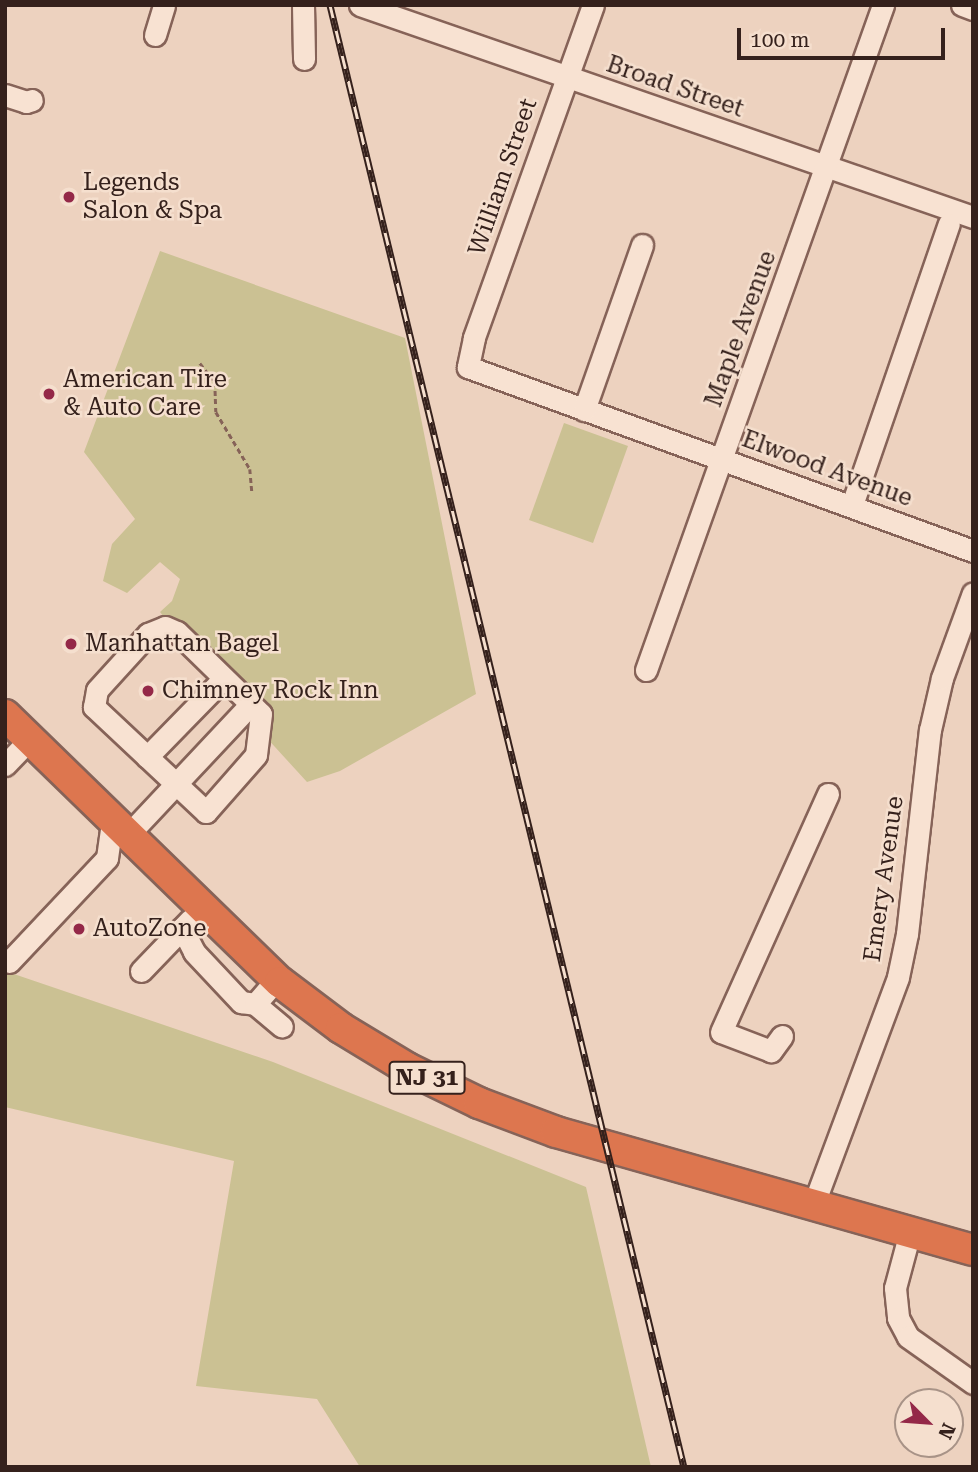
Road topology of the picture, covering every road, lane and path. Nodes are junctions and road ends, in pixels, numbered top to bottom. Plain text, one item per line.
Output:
1 (164, 5) edge
2 (303, 5) edge
3 (360, 5) edge
4 (593, 5) edge
5 (883, 5) edge
6 (962, 5) edge
7 (973, 9) edge
8 (155, 35) dead end
9 (304, 59) dead end
10 (566, 77) junction
11 (5, 94) edge
12 (32, 100) dead end
13 (827, 167) junction
14 (973, 217) edge
15 (949, 225) dead end
16 (642, 245) dead end
17 (200, 363) dead end
18 (468, 367) joint
19 (584, 410) junction
20 (722, 459) junction
21 (252, 493) dead end
22 (852, 505) junction
23 (973, 551) edge
24 (973, 593) edge
25 (646, 670) dead end
26 (224, 677) junction
27 (250, 704) junction
28 (5, 715) edge
29 (30, 738) junction
30 (147, 757) junction
31 (5, 765) edge
32 (177, 786) junction
33 (828, 794) dead end
34 (127, 835) junction
35 (107, 858) junction
36 (192, 918) junction
37 (9, 962) dead end
38 (141, 971) dead end
39 (277, 979) junction
40 (255, 1004) junction
41 (282, 1027) dead end
42 (782, 1036) dead end
43 (813, 1206) junction
44 (909, 1232) junction
45 (973, 1250) edge
46 (973, 1383) edge

1 - 8 street
2 - 9 street
3 - 10 street, Broad Street
4 - 10 street, William Street
5 - 13 street, Maple Avenue
6 - 7 street
10 - 13 street, Broad Street
10 - 18 street, William Street
11 - 12 street
13 - 14 street, Broad Street
13 - 20 street, Maple Avenue
15 - 22 street
16 - 19 street
17 - 21 path
18 - 19 street, Elwood Avenue
19 - 20 street, Elwood Avenue
20 - 22 street, Elwood Avenue
20 - 25 street, Maple Avenue
22 - 23 street, Elwood Avenue
24 - 43 street, Emery Avenue
26 - 27 street
26 - 30 street
26 - 30 street
27 - 32 street
27 - 32 street
28 - 29 highway, NJ 31
29 - 31 street
29 - 34 highway, NJ 31
30 - 32 street
32 - 34 street
33 - 42 street
34 - 35 street
34 - 35 street
34 - 36 highway, NJ 31
35 - 37 street
36 - 38 street
36 - 39 highway, NJ 31
36 - 40 street
39 - 40 street
39 - 43 highway, NJ 31
40 - 41 street
43 - 44 highway, NJ 31
44 - 45 highway, NJ 31
44 - 46 street

